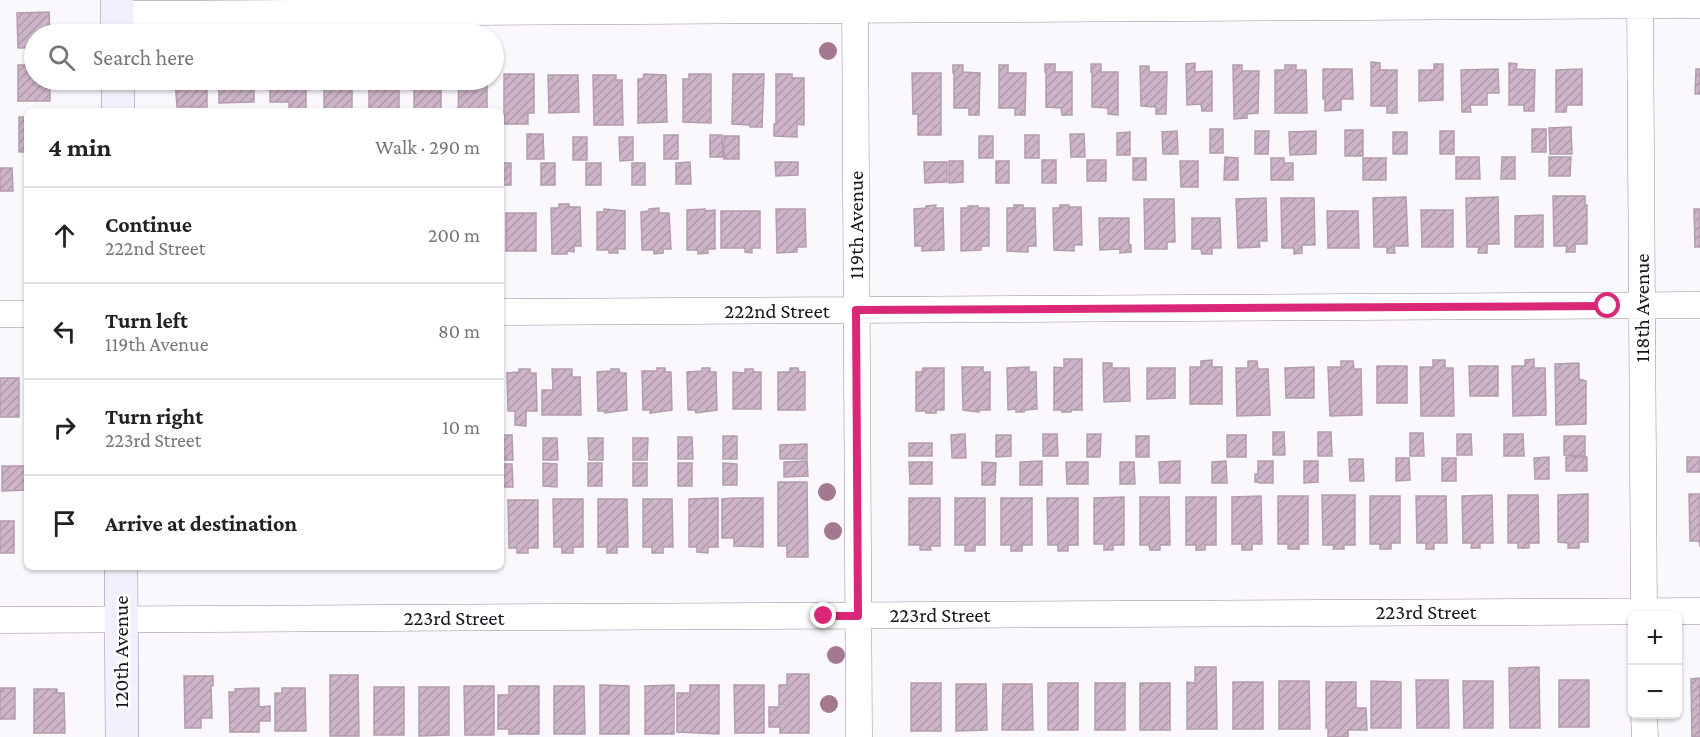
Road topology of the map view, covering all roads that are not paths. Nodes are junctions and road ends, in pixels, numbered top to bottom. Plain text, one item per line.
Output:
1 (1640, 3) edge
2 (855, 5) edge
3 (1700, 5) edge
4 (117, 16) edge
5 (118, 90) edge
6 (118, 108) edge
7 (1700, 305) edge
8 (1642, 306) junction
9 (856, 310) junction
10 (504, 312) edge
11 (0, 314) edge
12 (24, 314) edge
13 (121, 570) edge
14 (1644, 611) edge
15 (1700, 611) edge
16 (1682, 612) edge
17 (1628, 613) edge
18 (858, 616) junction
19 (121, 620) junction
20 (0, 621) edge
21 (1644, 719) edge
22 (122, 737) edge
23 (859, 737) edge
24 (1645, 737) edge

1 - 2 street
1 - 3 street
1 - 8 street, 118th Avenue
2 - 4 street
2 - 9 street, 119th Avenue
5 - 6 street
7 - 8 street, 222nd Street
8 - 9 street, 222nd Street
8 - 14 street, 118th Avenue
9 - 10 street, 222nd Street
9 - 18 street, 119th Avenue
11 - 12 street
13 - 19 street, 120th Avenue
15 - 16 street, 223rd Street
17 - 18 street, 223rd Street
18 - 19 street, 223rd Street
18 - 23 street, 119th Avenue
19 - 20 street, 223rd Street
19 - 22 street, 120th Avenue
21 - 24 street

